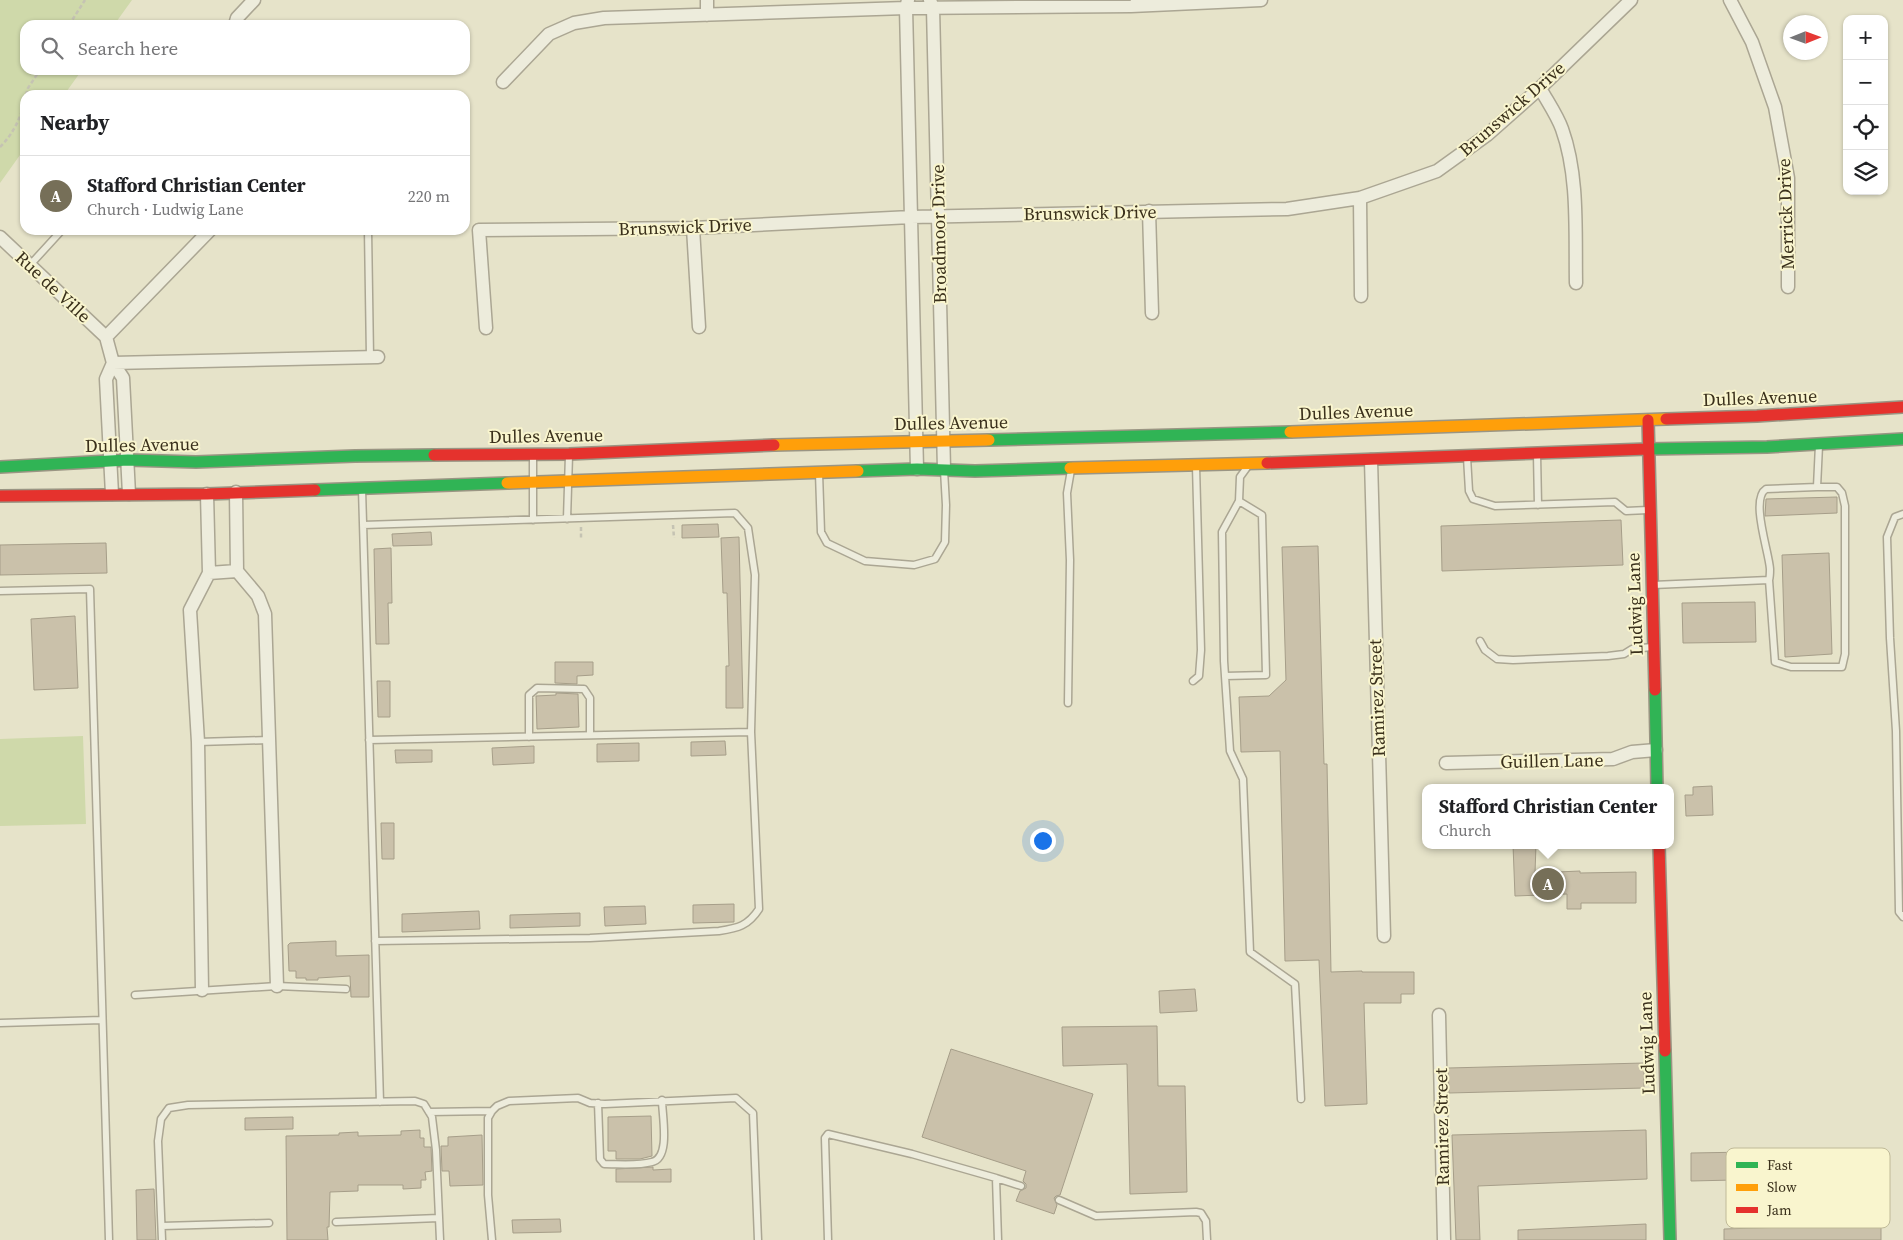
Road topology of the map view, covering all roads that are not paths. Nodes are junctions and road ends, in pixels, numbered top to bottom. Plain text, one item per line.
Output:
1 (254, 0) edge
2 (707, 0) edge
3 (1261, 0) edge
4 (1631, 0) edge
5 (1730, 0) edge
6 (1131, 3) edge
7 (907, 4) edge
8 (932, 4) edge
9 (707, 15) junction
10 (236, 20) edge
11 (503, 82) dead end
12 (1540, 88) junction
13 (1360, 198) junction
14 (1149, 211) junction
15 (911, 217) junction
16 (939, 217) junction
17 (693, 228) junction
18 (57, 235) edge
19 (205, 235) edge
20 (368, 235) edge
21 (0, 237) edge
22 (30, 265) junction
23 (1576, 283) dead end
24 (1788, 287) dead end
25 (1361, 296) dead end
26 (1152, 313) dead end
27 (699, 327) dead end
28 (486, 328) dead end
29 (106, 337) junction
30 (374, 357) joint
31 (113, 363) junction
32 (1903, 407) edge
33 (1648, 420) junction
34 (1903, 440) edge
35 (943, 441) junction
36 (915, 442) junction
37 (1819, 444) junction
38 (1250, 448) junction
39 (1649, 449) junction
40 (1537, 453) junction
41 (533, 454) junction
42 (570, 454) junction
43 (1467, 456) junction
44 (128, 460) junction
45 (1371, 460) junction
46 (110, 461) junction
47 (1196, 464) junction
48 (0, 467) edge
49 (1071, 468) junction
50 (917, 469) junction
51 (944, 469) junction
52 (819, 472) junction
53 (569, 481) junction
54 (533, 482) junction
55 (1817, 487) junction
56 (362, 489) junction
57 (236, 492) junction
58 (112, 494) junction
59 (129, 494) junction
60 (207, 494) junction
61 (0, 496) edge
62 (1239, 502) junction
63 (1538, 505) junction
64 (1650, 510) junction
65 (1903, 514) edge
66 (567, 519) junction
67 (533, 520) junction
68 (363, 525) junction
69 (237, 571) junction
70 (209, 573) junction
71 (1770, 580) junction
72 (1652, 586) junction
73 (0, 592) edge
74 (1480, 641) dead end
75 (1654, 647) junction
76 (1225, 676) junction
77 (1193, 681) dead end
78 (1068, 703) dead end
79 (751, 732) junction
80 (590, 735) junction
81 (529, 736) junction
82 (269, 740) junction
83 (369, 740) junction
84 (198, 742) junction
85 (1656, 750) junction
86 (1900, 760) edge
87 (1446, 763) dead end
88 (1657, 784) edge
89 (1659, 849) edge
90 (1903, 916) edge
91 (1384, 936) dead end
92 (375, 941) junction
93 (277, 986) junction
94 (346, 988) dead end
95 (202, 990) junction
96 (135, 995) dead end
97 (1439, 1015) dead end
98 (102, 1020) junction
99 (0, 1023) edge
100 (1301, 1098) dead end
101 (662, 1100) junction
102 (380, 1102) junction
103 (598, 1103) junction
104 (492, 1111) junction
105 (429, 1112) junction
106 (996, 1178) junction
107 (1021, 1186) dead end
108 (1059, 1200) dead end
109 (439, 1218) junction
110 (336, 1222) dead end
111 (269, 1223) dead end
112 (162, 1226) junction
113 (109, 1240) edge
114 (162, 1240) edge
115 (440, 1240) edge
116 (492, 1240) edge
117 (758, 1240) edge
118 (828, 1240) edge
119 (998, 1240) edge
120 (1207, 1240) edge
121 (1444, 1240) edge
122 (1670, 1240) edge

1 - 10 street
2 - 9 street
3 - 6 street
4 - 12 street, Brunswick Drive
5 - 24 street, Merrick Drive
6 - 8 street
7 - 8 street
7 - 9 street
7 - 15 street, Broadmoor Drive
8 - 16 street, Broadmoor Drive
9 - 11 street
12 - 13 street, Brunswick Drive
12 - 23 street
13 - 14 street, Brunswick Drive
13 - 25 street
14 - 16 street, Brunswick Drive
14 - 26 street
15 - 16 street, Brunswick Drive
15 - 17 street, Brunswick Drive
15 - 36 street, Broadmoor Drive
16 - 35 street, Broadmoor Drive
17 - 27 street
17 - 28 street, Brunswick Drive
18 - 22 lane
19 - 29 street
20 - 30 lane
21 - 22 street, Rue de Ville
22 - 29 street, Rue de Ville
29 - 31 street
30 - 31 street
31 - 44 street
31 - 46 street
32 - 33 main road, Dulles Avenue
33 - 38 main road, Dulles Avenue
33 - 39 main road, Ludwig Lane
34 - 37 main road, Dulles Avenue
35 - 36 main road, Dulles Avenue
35 - 38 main road, Dulles Avenue
35 - 51 street, Broadmoor Drive
36 - 42 main road, Dulles Avenue
36 - 50 street, Broadmoor Drive
37 - 39 main road, Dulles Avenue
37 - 55 lane
38 - 45 main road, Dulles Avenue
38 - 47 main road, Dulles Avenue
38 - 62 lane
39 - 40 main road, Dulles Avenue
39 - 64 main road, Ludwig Lane
40 - 43 main road, Dulles Avenue
40 - 63 lane
41 - 42 main road, Dulles Avenue
41 - 44 main road, Dulles Avenue
41 - 54 lane
42 - 53 lane
43 - 45 main road, Dulles Avenue
43 - 63 lane
44 - 46 main road, Dulles Avenue
44 - 59 street
45 - 91 street, Ramirez Street
46 - 48 main road, Dulles Avenue
46 - 58 street
47 - 49 main road, Dulles Avenue
47 - 77 lane
49 - 51 main road, Dulles Avenue
49 - 78 lane
50 - 51 main road, Dulles Avenue
50 - 52 main road, Dulles Avenue
51 - 52 lane
52 - 53 main road, Dulles Avenue
53 - 54 main road, Dulles Avenue
53 - 66 lane
54 - 56 main road, Dulles Avenue
54 - 67 lane
55 - 71 lane
55 - 71 lane
56 - 57 main road, Dulles Avenue
56 - 68 lane
57 - 60 main road, Dulles Avenue
57 - 69 street
58 - 59 main road, Dulles Avenue
58 - 61 main road, Dulles Avenue
59 - 60 main road, Dulles Avenue
60 - 70 street
62 - 76 lane
62 - 76 lane
63 - 64 lane
64 - 72 main road, Ludwig Lane
65 - 86 lane
66 - 67 lane
66 - 79 lane
67 - 68 lane
68 - 83 lane
69 - 70 street
69 - 82 street
70 - 84 street
71 - 72 lane
72 - 75 main road, Ludwig Lane
73 - 98 lane
74 - 75 lane
75 - 85 main road, Ludwig Lane
76 - 100 lane
79 - 80 lane
79 - 92 lane
80 - 81 lane
80 - 81 lane
81 - 83 lane
82 - 84 lane
82 - 93 street
83 - 92 lane
84 - 95 street
85 - 87 street, Guillen Lane
85 - 88 main road, Ludwig Lane
86 - 90 lane
89 - 122 main road, Ludwig Lane
92 - 102 lane
93 - 94 lane
93 - 95 lane
95 - 96 lane
97 - 121 street, Ramirez Street
98 - 99 lane
98 - 113 lane
101 - 103 lane
101 - 103 lane
101 - 117 lane
102 - 105 lane
102 - 112 lane
103 - 104 lane
104 - 105 lane
104 - 116 lane
105 - 109 lane
106 - 107 lane
106 - 118 lane
106 - 119 lane
108 - 120 lane
109 - 110 lane
109 - 115 lane
111 - 112 lane
112 - 114 lane

